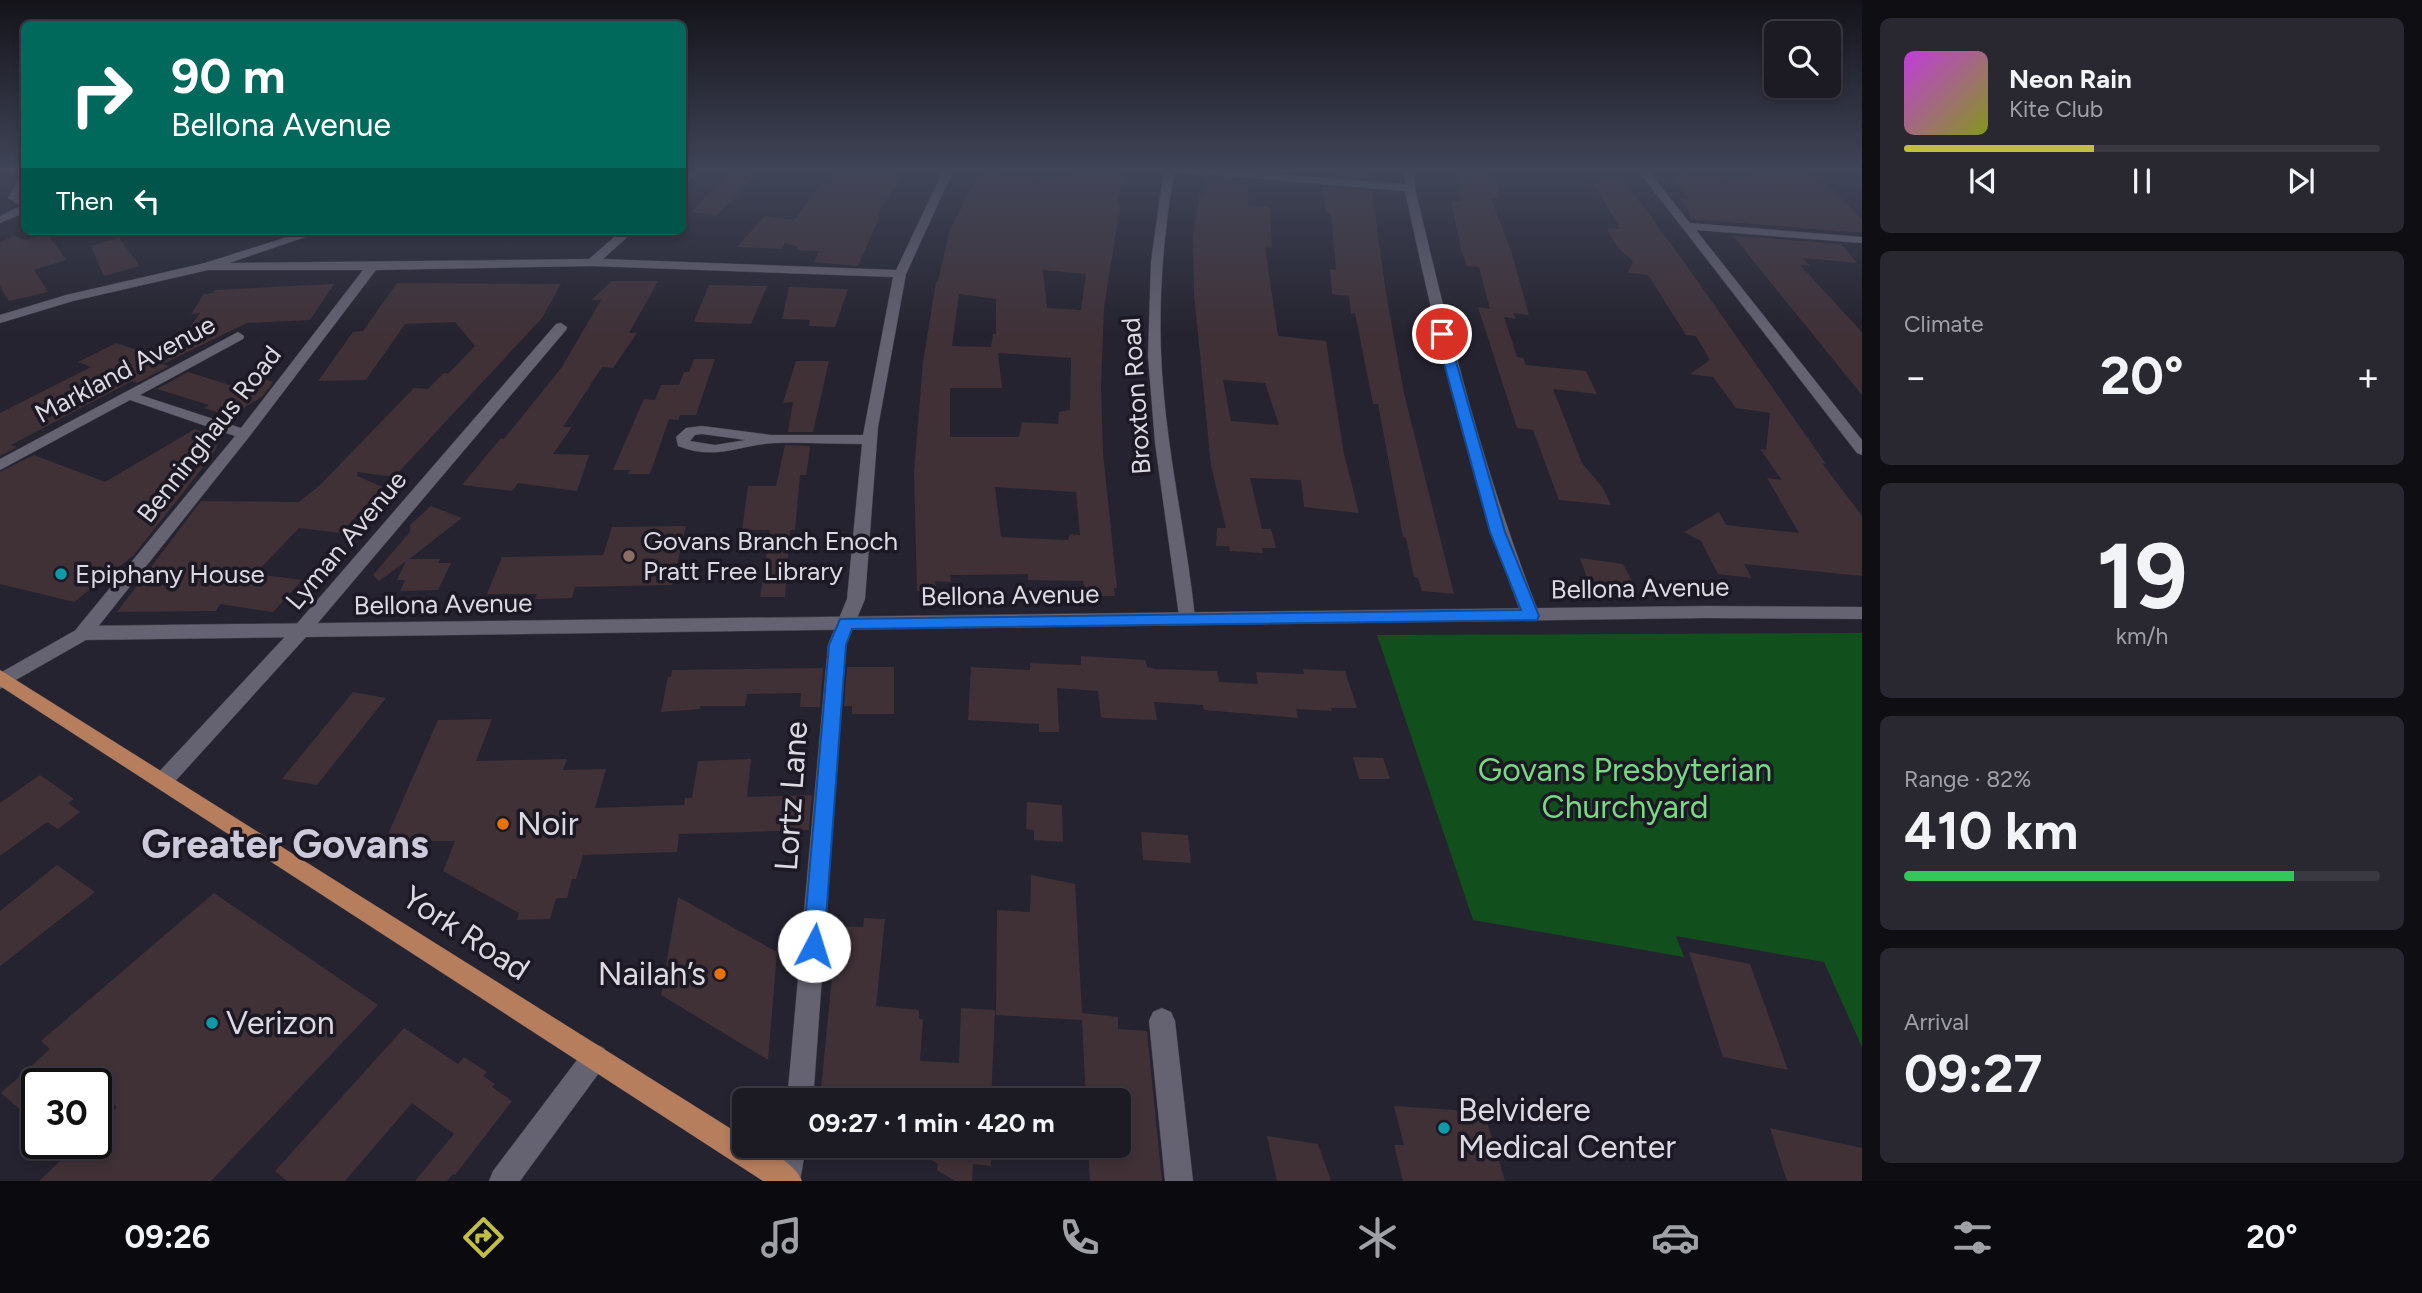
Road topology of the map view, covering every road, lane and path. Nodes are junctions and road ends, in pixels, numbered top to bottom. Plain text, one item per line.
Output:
1 (923, 224) edge
2 (1160, 224) edge
3 (1418, 224) edge
4 (1687, 226) joint
5 (305, 235) edge
6 (623, 235) edge
7 (1862, 240) edge
8 (592, 262) junction
9 (373, 264) junction
10 (208, 266) junction
11 (900, 274) junction
12 (0, 319) edge
13 (561, 327) dead end
14 (238, 336) dead end
15 (127, 396) junction
16 (244, 433) junction
17 (771, 439) junction
18 (870, 440) junction
19 (1862, 450) edge
20 (0, 466) edge
21 (1862, 613) edge
22 (1531, 616) junction
23 (1186, 618) junction
24 (846, 623) junction
25 (300, 632) junction
26 (83, 633) junction
27 (1, 679) edge
28 (163, 781) junction
29 (1162, 1021) dead end
30 (595, 1058) junction
31 (801, 1088) edge
32 (790, 1158) edge
33 (503, 1181) edge
34 (787, 1181) edge
35 (1179, 1181) edge

1 - 11 street, Lortz Lane
2 - 23 street, Broxton Road
3 - 22 street
4 - 7 street
4 - 19 street
5 - 10 street
6 - 8 street
8 - 9 street
8 - 11 street
9 - 10 street
9 - 16 street, Benninghaus Road
10 - 12 street
11 - 18 street, Lortz Lane
13 - 25 street, Lyman Avenue
14 - 15 street, Markland Avenue
15 - 16 street
15 - 20 street, Markland Avenue
16 - 26 street, Benninghaus Road
17 - 17 street
17 - 18 street
18 - 24 street, Lortz Lane
21 - 22 street, Bellona Avenue
22 - 23 street, Bellona Avenue
23 - 24 street, Bellona Avenue
24 - 25 street, Bellona Avenue
24 - 31 street, Lortz Lane
25 - 26 street, Bellona Avenue
25 - 28 street, Lyman Avenue
26 - 27 street, Bellona Avenue
27 - 28 main road, York Road
28 - 30 main road, York Road
29 - 35 street
30 - 33 street
30 - 34 main road, York Road
32 - 34 street

